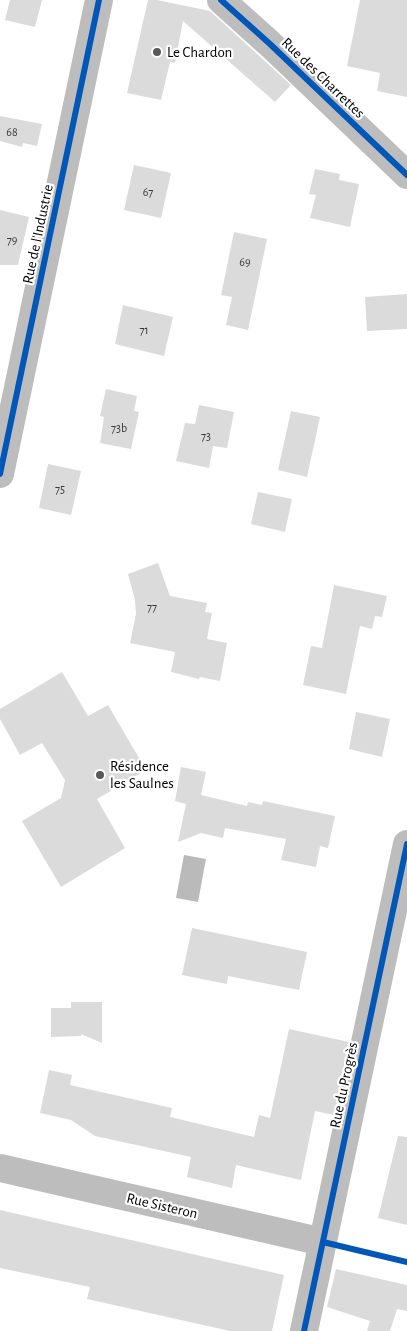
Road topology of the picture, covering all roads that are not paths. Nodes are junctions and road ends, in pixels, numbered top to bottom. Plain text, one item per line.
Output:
1 (99, 0) edge
2 (220, 0) edge
3 (407, 175) edge
4 (0, 474) edge
5 (407, 844) edge
6 (0, 1168) edge
7 (324, 1242) junction
8 (304, 1331) edge

1 - 4 street, Rue de l'Industrie
2 - 3 street, Rue des Charrettes
5 - 7 street, Rue du Progrès
6 - 7 street, Rue Sisteron
7 - 8 street, Rue du Progrès

